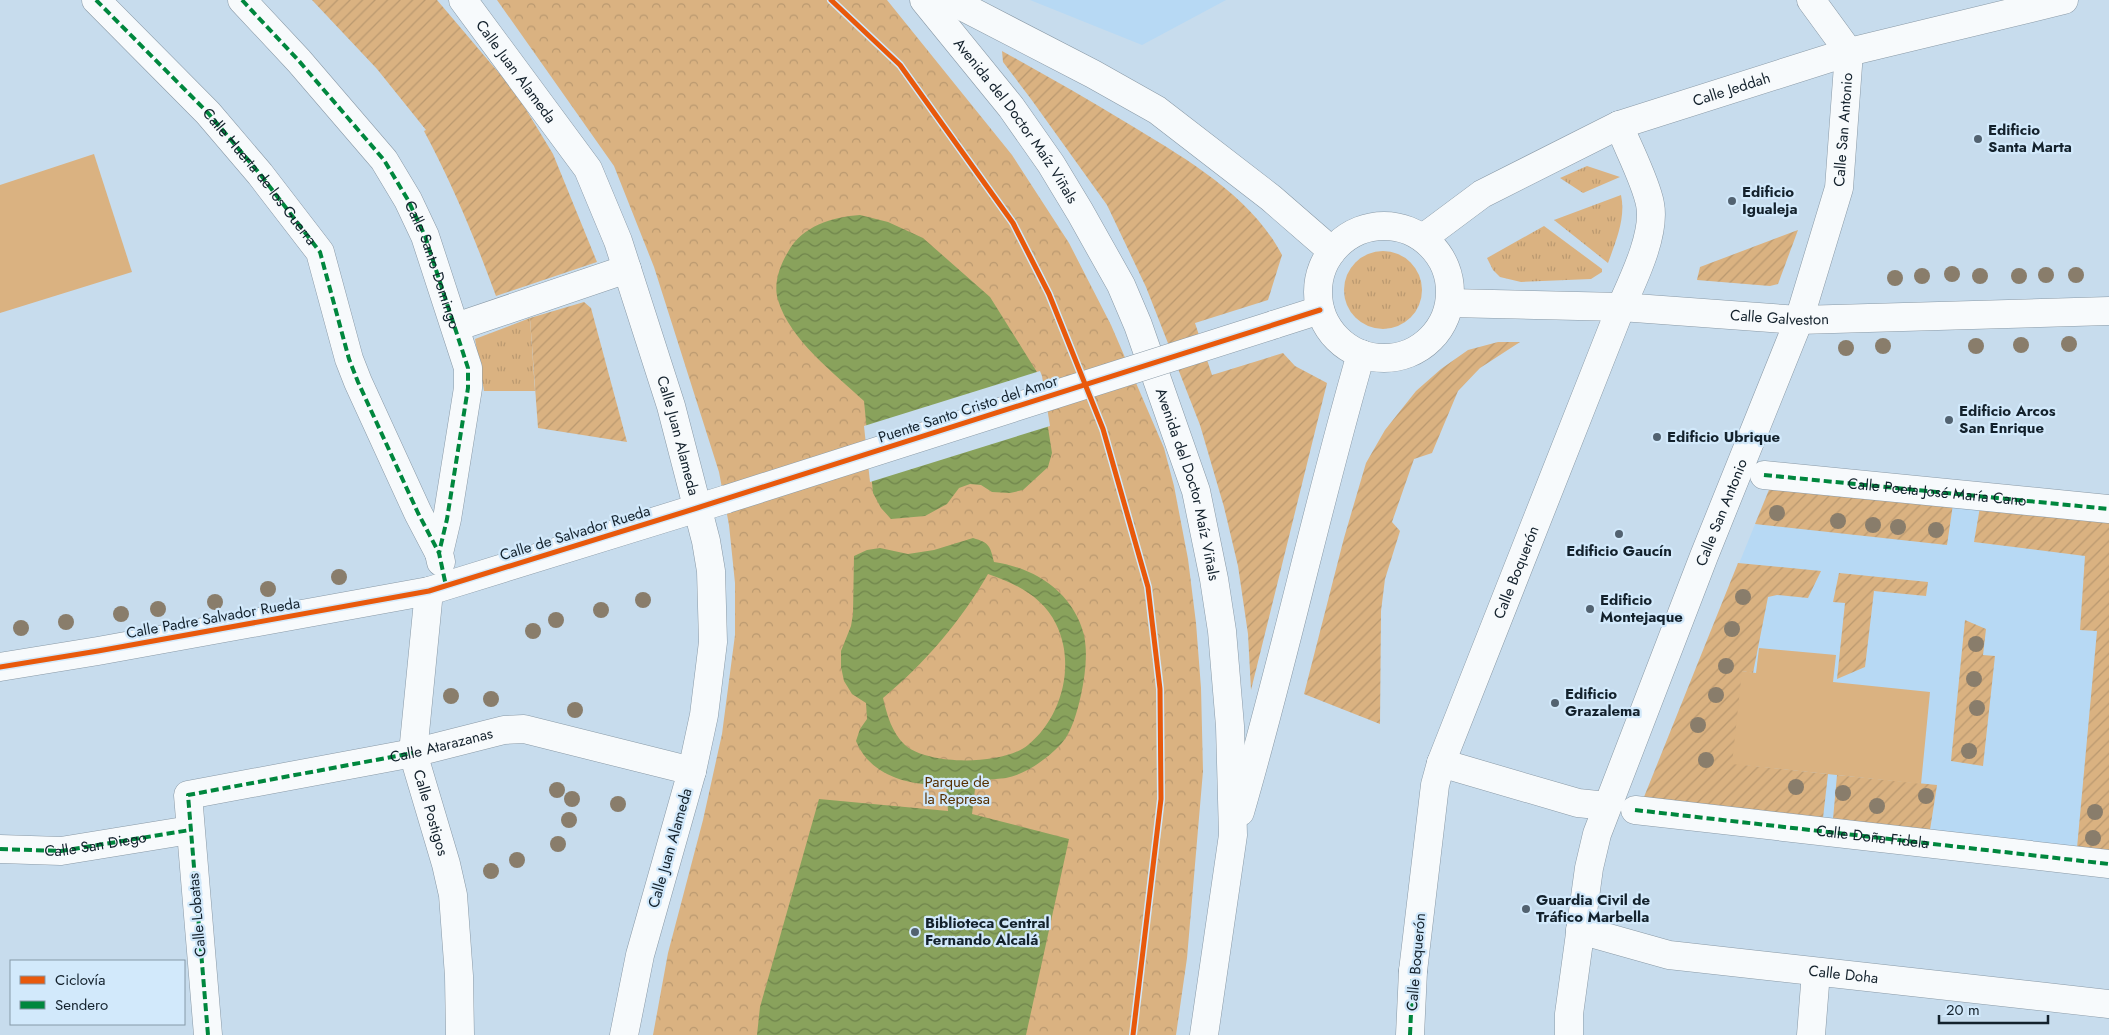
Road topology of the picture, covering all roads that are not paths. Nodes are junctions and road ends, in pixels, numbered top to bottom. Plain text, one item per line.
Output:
1 (96, 0) edge
2 (242, 0) edge
3 (463, 0) edge
4 (924, 0) edge
5 (950, 0) edge
6 (1810, 0) edge
7 (2057, 1) edge
8 (1849, 52) junction
9 (1619, 125) junction
10 (1423, 238) junction
11 (1332, 251) junction
12 (627, 269) junction
13 (1450, 303) junction
14 (1621, 307) junction
15 (1320, 310) junction
16 (2109, 311) edge
17 (1800, 320) junction
18 (456, 327) junction
19 (1361, 354) junction
20 (1764, 475) dead end
21 (727, 499) joint
22 (697, 508) junction
23 (2109, 509) edge
24 (439, 553) junction
25 (438, 589) junction
26 (0, 667) edge
27 (413, 753) junction
28 (1441, 763) junction
29 (692, 771) junction
30 (188, 795) joint
31 (1607, 806) junction
32 (1635, 810) dead end
33 (190, 830) junction
34 (1234, 836) junction
35 (0, 849) edge
36 (2109, 864) edge
37 (1580, 930) junction
38 (1816, 972) junction
39 (2109, 1004) edge
40 (208, 1035) edge
41 (460, 1035) edge
42 (624, 1035) edge
43 (1204, 1035) edge
44 (1410, 1035) edge
45 (1569, 1035) edge
46 (1811, 1035) edge

1 - 24 street, Calle Huerta de los Guerra
2 - 18 street, Calle Santo Domingo
3 - 12 street, Calle Juan Alameda
4 - 34 street, Avenida del Doctor Maíz Viñals
5 - 11 street
6 - 8 street, Calle San Antonio
7 - 8 street, Calle Jeddah
8 - 9 street, Calle Jeddah
8 - 17 street, Calle San Antonio
9 - 10 street, Calle Jeddah
9 - 14 street, Calle Boquerón
10 - 11 street
10 - 13 street
11 - 15 street
12 - 18 street
12 - 22 street, Calle Juan Alameda
13 - 14 street, Calle Galveston
13 - 19 street
14 - 17 street, Calle Galveston
14 - 28 street, Calle Boquerón
15 - 19 street
15 - 21 street, Puente Santo Cristo del Amor, bridge
16 - 17 street, Calle Galveston
17 - 31 street, Calle San Antonio
18 - 24 street, Calle Santo Domingo
19 - 34 street
20 - 23 street, Calle Poeta José María Cano
21 - 22 street, Calle de Salvador Rueda
22 - 25 street, Calle de Salvador Rueda
22 - 29 street, Calle Juan Alameda
24 - 25 street, Calle Santo Domingo
25 - 26 street, Calle Padre Salvador Rueda
25 - 27 street, Calle Postigos
27 - 29 street, Calle Atarazanas
27 - 30 street, Calle Atarazanas
27 - 41 street, Calle Postigos
28 - 31 street
28 - 44 street, Calle Boquerón
29 - 42 street, Calle Juan Alameda
30 - 33 street, Calle Lobatas
31 - 37 street, Calle San Antonio
32 - 36 street, Calle Doña Fidela
33 - 35 street, Calle San Diego
33 - 40 street, Calle Lobatas
34 - 43 street, Avenida del Doctor Maíz Viñals
37 - 38 street, Calle Doha
37 - 45 street, Calle San Antonio
38 - 39 street, Calle Doha
38 - 46 street

